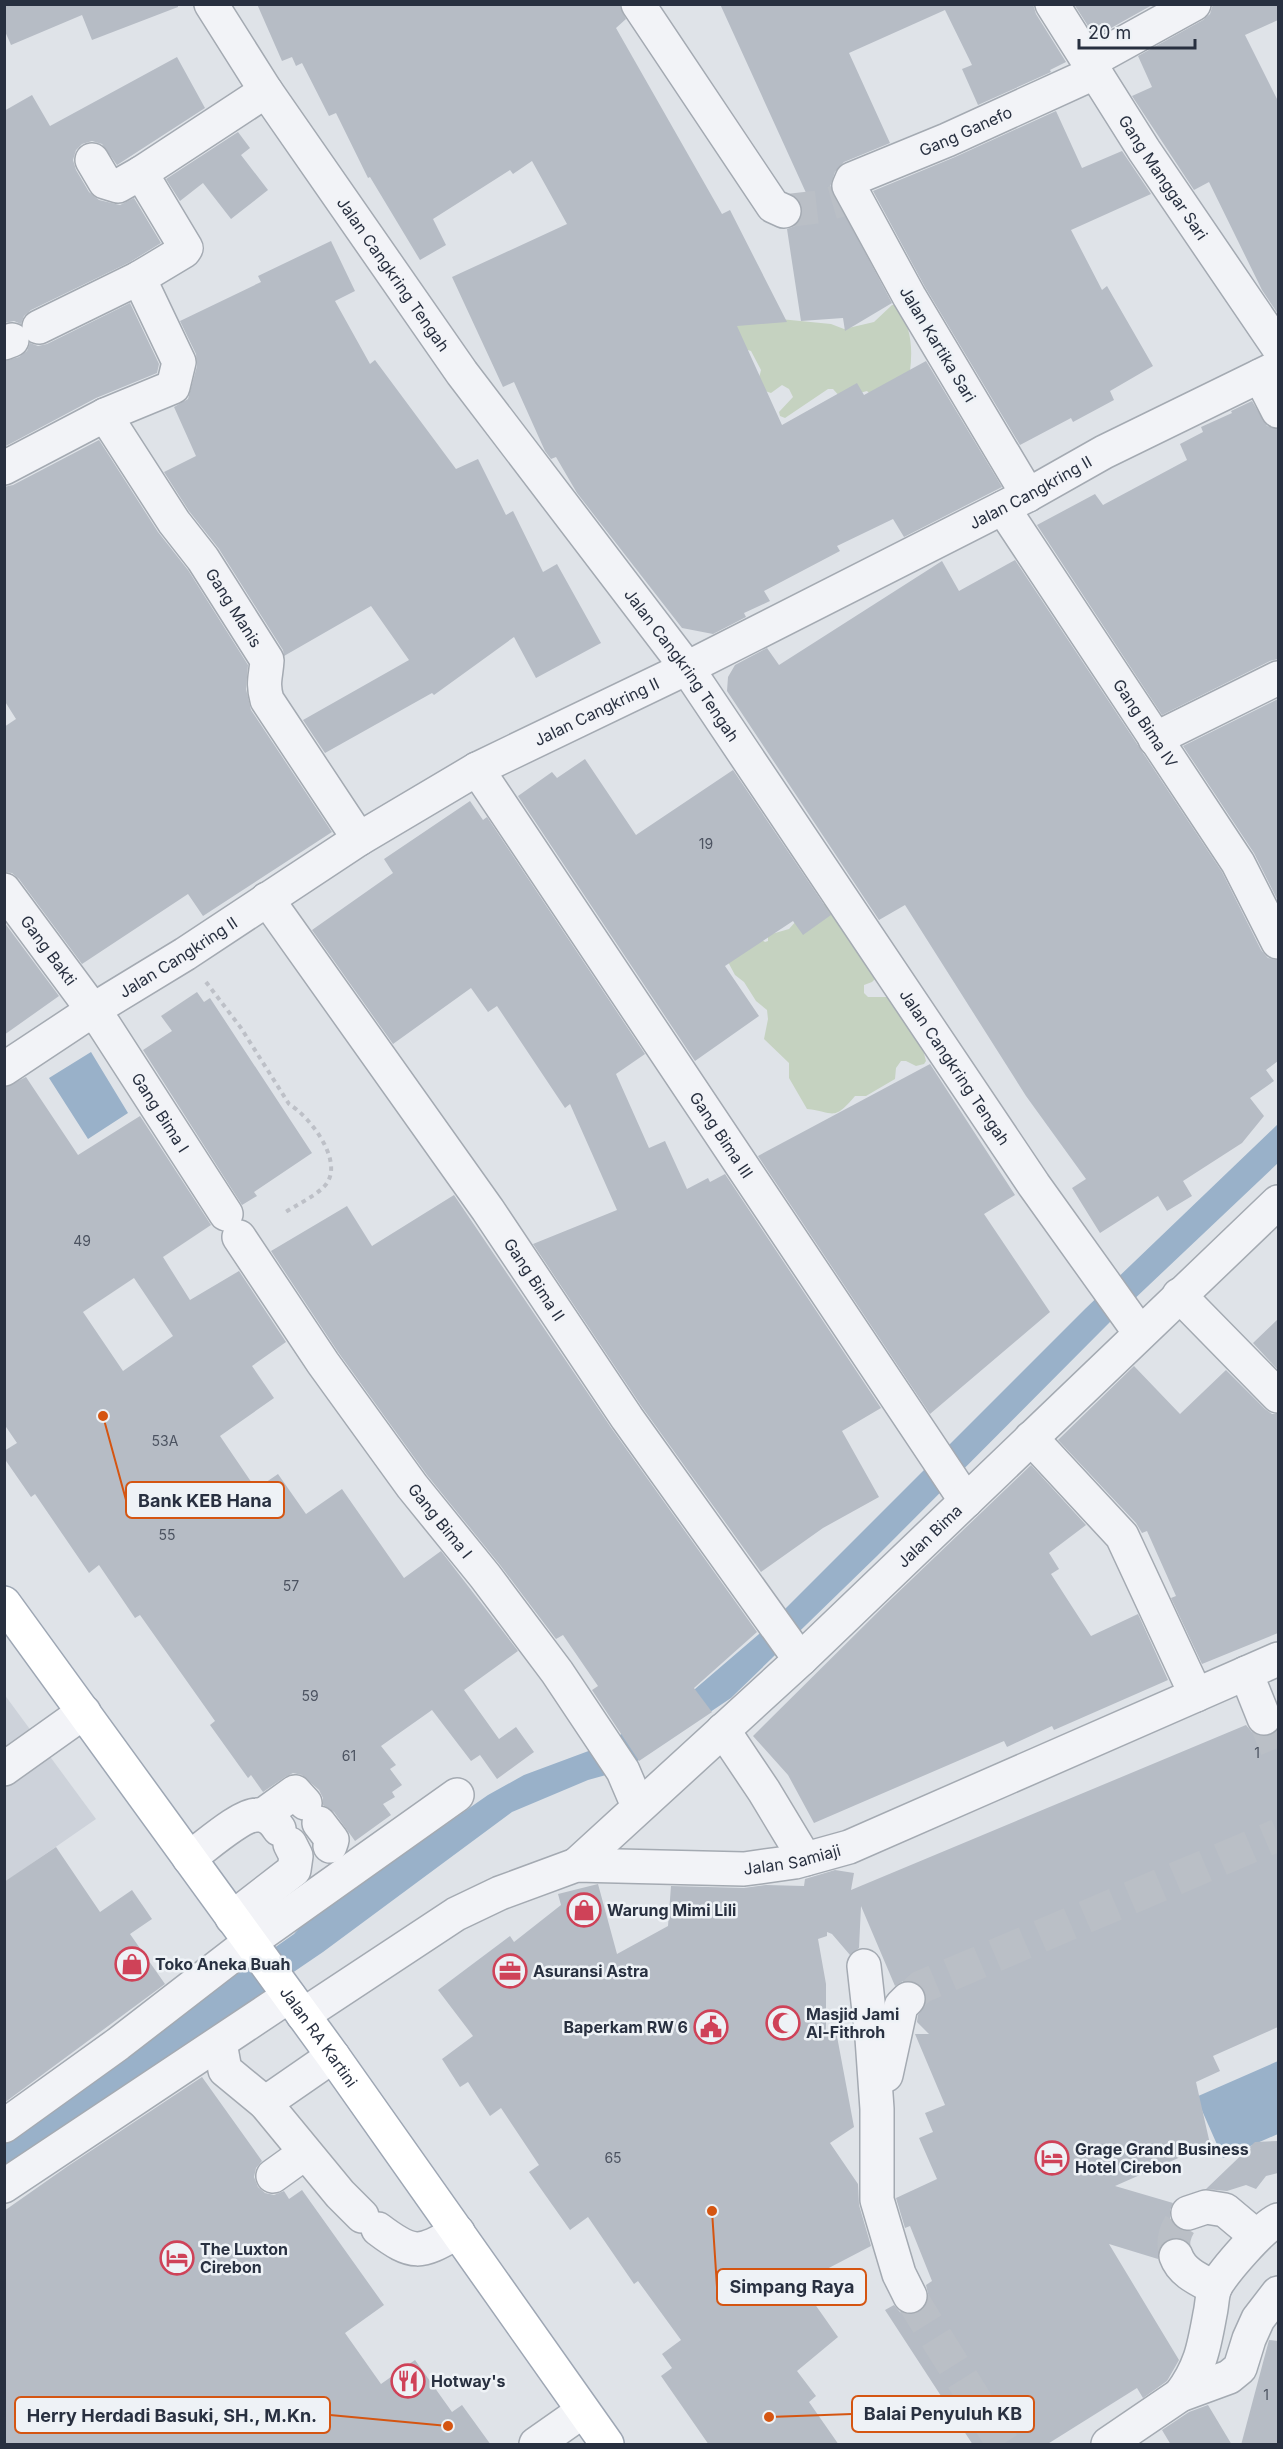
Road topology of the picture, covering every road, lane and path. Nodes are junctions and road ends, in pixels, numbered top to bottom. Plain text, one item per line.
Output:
1 (212, 4) edge
2 (638, 4) edge
3 (1052, 4) edge
4 (1194, 4) edge
5 (1092, 67) junction
6 (266, 91) junction
7 (92, 160) dead end
8 (141, 173) junction
9 (850, 198) joint
10 (784, 211) dead end
11 (139, 278) junction
12 (18, 337) edge
13 (1278, 347) edge
14 (1269, 371) edge
15 (1278, 411) edge
16 (105, 415) junction
17 (4, 468) edge
18 (1016, 502) junction
19 (687, 668) junction
20 (1278, 678) edge
21 (1155, 739) junction
22 (477, 769) junction
23 (359, 839) junction
24 (4, 890) edge
25 (267, 899) junction
26 (1278, 942) edge
27 (185, 954) junction
28 (93, 1010) junction
29 (4, 1069) edge
30 (1278, 1202) edge
31 (284, 1213) dead end
32 (1179, 1295) junction
33 (1134, 1325) junction
34 (1278, 1396) edge
35 (1031, 1438) junction
36 (959, 1492) junction
37 (4, 1603) edge
38 (796, 1653) junction
39 (1278, 1659) edge
40 (1246, 1673) junction
41 (1196, 1695) junction
42 (84, 1712) junction
43 (1264, 1718) tunnel mouth
44 (723, 1730) junction
45 (4, 1769) edge
46 (457, 1795) dead end
47 (638, 1806) junction
48 (318, 1824) dead end
49 (278, 1829) junction
50 (189, 1858) junction
51 (804, 1859) junction
52 (576, 1865) junction
53 (246, 1937) junction
54 (864, 1966) dead end
55 (291, 1999) junction
56 (908, 1999) tunnel mouth
57 (220, 2043) junction
58 (333, 2055) junction
59 (265, 2103) junction
60 (877, 2109) junction
61 (4, 2126) edge
62 (305, 2153) junction
63 (273, 2176) dead end
64 (4, 2186) edge
65 (1188, 2213) dead end
66 (1267, 2228) edge
67 (458, 2232) junction
68 (1176, 2256) dead end
69 (1215, 2288) junction
70 (1278, 2293) edge
71 (910, 2296) tunnel mouth
72 (1180, 2395) junction
73 (583, 2410) junction
74 (536, 2445) edge
75 (607, 2445) edge
76 (1108, 2445) edge

1 - 6 street, Jalan Cangkring Tengah
2 - 10 street
3 - 5 street, Gang Manggar Sari
4 - 5 street, Gang Ganefo
5 - 9 street, Gang Ganefo
5 - 13 street, Gang Manggar Sari
6 - 8 street
6 - 19 street, Jalan Cangkring Tengah
7 - 8 street
8 - 11 street
9 - 18 street, Jalan Kartika Sari
11 - 12 street
11 - 16 street
14 - 15 street
14 - 18 street, Jalan Cangkring II
16 - 17 street
16 - 23 street, Gang Manis
18 - 19 street, Jalan Cangkring II
18 - 21 street, Gang Bima IV
19 - 22 street, Jalan Cangkring II
19 - 33 street, Jalan Cangkring Tengah
20 - 21 street
21 - 26 street, Gang Bima IV
22 - 23 street, Jalan Cangkring II
22 - 36 street, Gang Bima III
23 - 25 street, Jalan Cangkring II
24 - 28 street, Gang Bakti
25 - 27 street, Jalan Cangkring II
25 - 38 street, Gang Bima II
27 - 28 street, Jalan Cangkring II
27 - 31 path
28 - 29 street, Jalan Cangkring II
28 - 47 street, Gang Bima I
30 - 32 street, Jalan Bima
32 - 33 street, Jalan Bima
32 - 34 street
33 - 35 street, Jalan Bima
35 - 36 street, Jalan Bima
35 - 41 street
36 - 38 street, Jalan Bima
37 - 42 main road, Jalan RA Kartini
38 - 44 street, Jalan Bima
39 - 40 street, Jalan Samiaji
40 - 41 street, Jalan Samiaji
40 - 43 street
41 - 51 street, Jalan Samiaji
42 - 45 street
42 - 50 main road, Jalan RA Kartini
44 - 47 street, Jalan Bima
44 - 51 street
46 - 53 street
47 - 52 street, Jalan Bima
48 - 49 street
49 - 50 street
49 - 53 street
50 - 53 main road, Jalan RA Kartini
51 - 52 street, Jalan Samiaji
52 - 55 street, Jalan Samiaji
53 - 55 main road, Jalan RA Kartini
53 - 61 street
54 - 60 street
55 - 57 street, Jalan Samiaji
55 - 58 main road, Jalan RA Kartini
56 - 60 street
57 - 59 street
57 - 64 street, Jalan Samiaji
58 - 59 street
58 - 67 main road, Jalan RA Kartini
59 - 62 street
60 - 71 street
62 - 63 street
62 - 67 street
65 - 66 street
66 - 69 street
67 - 73 main road, Jalan RA Kartini
68 - 69 street
69 - 72 street
70 - 72 street
72 - 76 street
73 - 74 street
73 - 75 main road, Jalan RA Kartini

